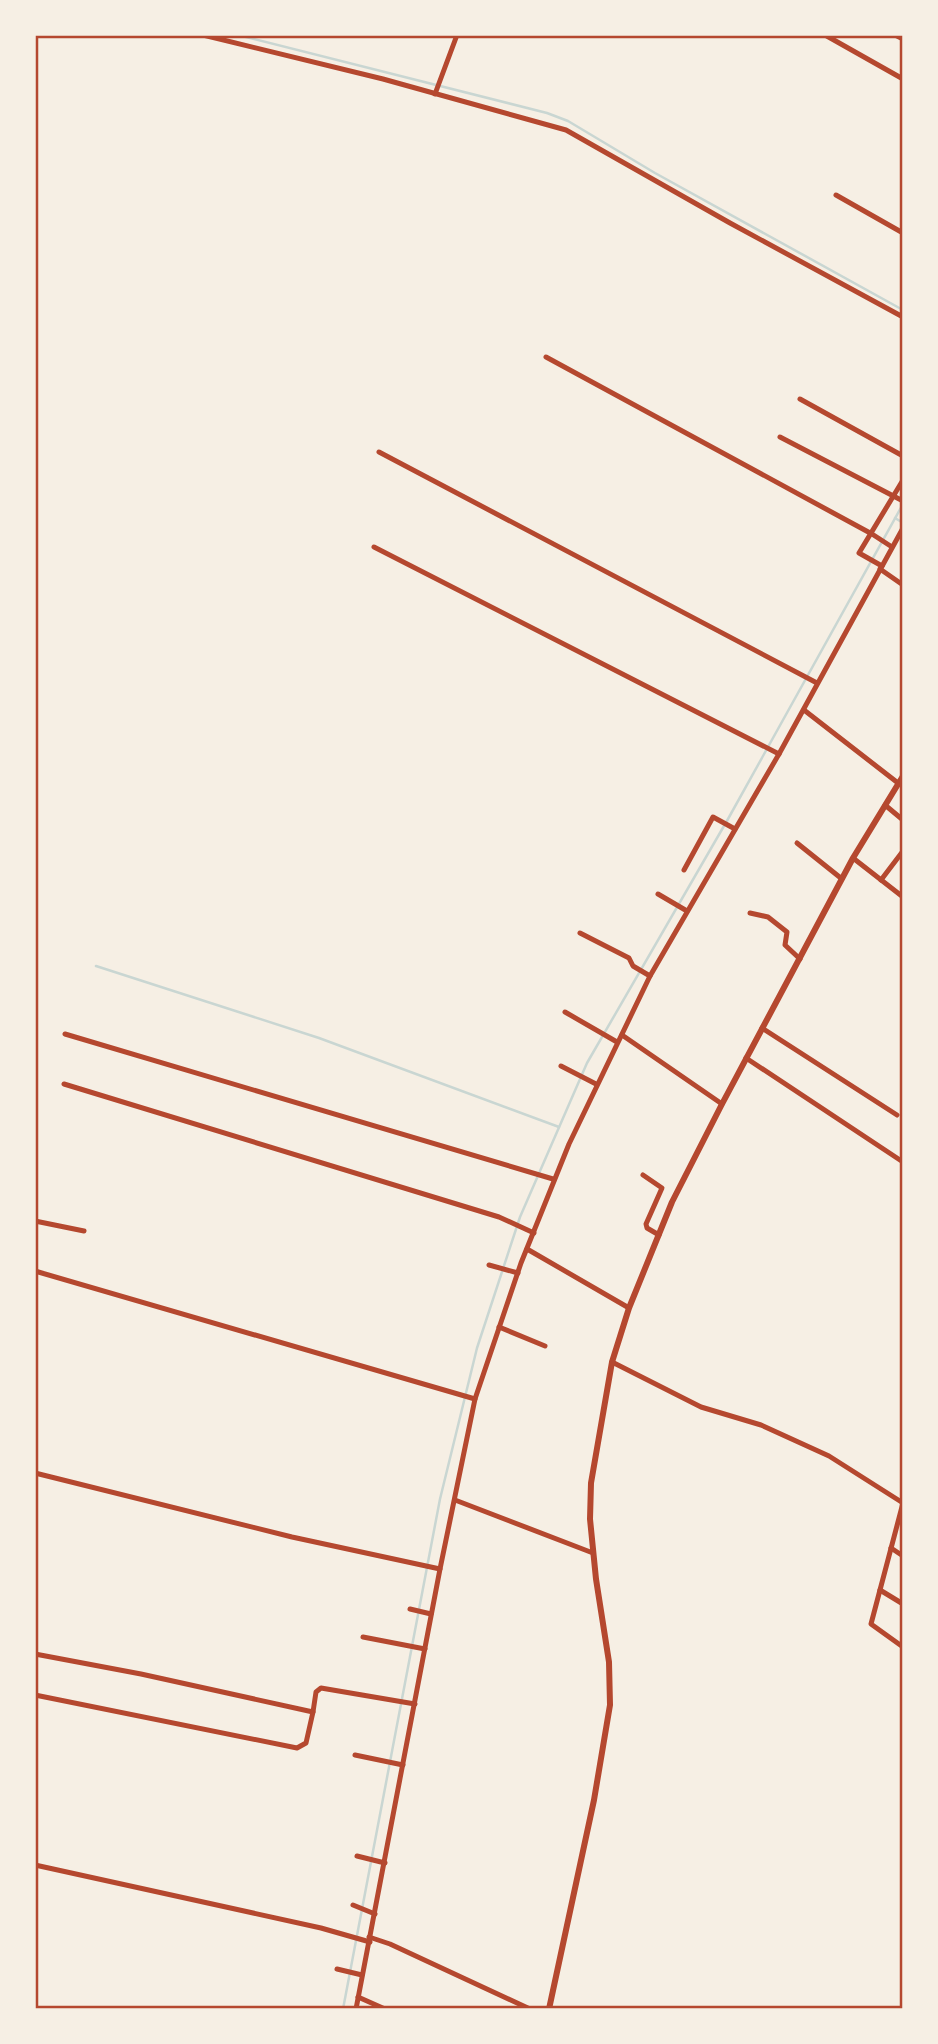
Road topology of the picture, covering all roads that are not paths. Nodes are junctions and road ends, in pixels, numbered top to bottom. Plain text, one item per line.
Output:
1 (203, 35) edge
2 (233, 35) edge
3 (457, 35) edge
4 (825, 35) edge
5 (895, 35) edge
6 (903, 39) edge
7 (237, 43) junction
8 (903, 79) edge
9 (436, 91) junction
10 (836, 195) dead end
11 (903, 233) edge
12 (903, 317) edge
13 (546, 357) dead end
14 (800, 399) dead end
15 (780, 437) dead end
16 (379, 452) dead end
17 (903, 456) edge
18 (903, 480) edge
19 (895, 496) junction
20 (903, 501) edge
21 (903, 528) edge
22 (872, 534) junction
23 (892, 546) junction
24 (374, 548) dead end
25 (880, 566) junction
26 (903, 585) edge
27 (815, 682) junction
28 (804, 710) junction
29 (776, 753) junction
30 (901, 779) edge
31 (885, 805) junction
32 (903, 820) edge
33 (733, 828) junction
34 (797, 843) dead end
35 (903, 850) edge
36 (853, 858) junction
37 (684, 870) dead end
38 (842, 879) junction
39 (881, 880) junction
40 (658, 894) dead end
41 (903, 897) edge
42 (685, 910) junction
43 (750, 913) dead end
44 (580, 933) dead end
45 (800, 959) junction
46 (647, 974) junction
47 (565, 1012) dead end
48 (762, 1028) junction
49 (65, 1034) dead end
50 (621, 1035) junction
51 (615, 1041) junction
52 (746, 1058) junction
53 (561, 1066) dead end
54 (593, 1083) junction
55 (64, 1084) dead end
56 (722, 1104) junction
57 (897, 1115) dead end
58 (903, 1162) edge
59 (643, 1175) dead end
60 (552, 1178) junction
61 (35, 1221) edge
62 (84, 1231) dead end
63 (532, 1232) junction
64 (659, 1235) junction
65 (527, 1249) junction
66 (489, 1265) dead end
67 (35, 1271) edge
68 (518, 1273) junction
69 (629, 1308) junction
70 (499, 1327) junction
71 (545, 1346) dead end
72 (612, 1362) junction
73 (475, 1399) junction
74 (35, 1474) edge
75 (455, 1500) junction
76 (891, 1548) junction
77 (593, 1553) junction
78 (903, 1556) edge
79 (440, 1568) junction
80 (880, 1590) junction
81 (903, 1604) edge
82 (410, 1609) dead end
83 (428, 1613) junction
84 (363, 1637) dead end
85 (903, 1647) edge
86 (423, 1649) junction
87 (35, 1654) edge
88 (35, 1695) edge
89 (412, 1703) junction
90 (313, 1712) junction
91 (355, 1755) dead end
92 (401, 1765) junction
93 (360, 1857) dead end
94 (383, 1863) junction
95 (35, 1865) edge
96 (356, 1906) dead end
97 (373, 1913) junction
98 (368, 1940) junction
99 (339, 1970) dead end
100 (359, 1975) junction
101 (358, 1997) junction
102 (356, 2009) edge
103 (385, 2009) edge
104 (530, 2009) edge
105 (549, 2009) edge

1 - 7 street
2 - 7 street
3 - 9 street
4 - 8 street
5 - 6 street
7 - 9 street
9 - 12 street
10 - 11 street
13 - 22 street
14 - 17 street
15 - 19 street
16 - 27 street
18 - 19 street
19 - 20 street
19 - 22 street
21 - 23 street
22 - 23 street
22 - 25 street
23 - 25 street
24 - 29 street
25 - 26 street
25 - 27 street
27 - 28 street
28 - 29 street
28 - 30 street
29 - 33 street
30 - 31 street
31 - 32 street
31 - 36 street
33 - 37 street
33 - 42 street
34 - 38 street
35 - 39 street
36 - 38 street
36 - 39 street
38 - 45 street
39 - 41 street
40 - 42 street
42 - 46 street
43 - 45 street
44 - 46 street
45 - 48 street
46 - 50 street
47 - 51 street
48 - 52 street
48 - 57 street
49 - 60 street
50 - 51 street
50 - 56 street
51 - 54 street
52 - 56 street
52 - 58 street
53 - 54 street
54 - 60 street
55 - 63 street
56 - 64 street
59 - 64 street
60 - 63 street
61 - 62 street
63 - 65 street
64 - 69 street
65 - 68 street
65 - 69 street
66 - 68 street
67 - 73 street
68 - 70 street
69 - 72 street
70 - 71 street
70 - 73 street
72 - 76 street
72 - 77 street
73 - 75 street
74 - 79 street
75 - 77 street
75 - 79 street
76 - 78 street
76 - 80 street
77 - 105 street
79 - 83 street
80 - 81 street
80 - 85 street
82 - 83 street
83 - 86 street
84 - 86 street
86 - 89 street
87 - 90 street
88 - 90 street
89 - 90 street
89 - 92 street
91 - 92 street
92 - 94 street
93 - 94 street
94 - 97 street
95 - 98 street
96 - 97 street
97 - 98 street
98 - 100 street
98 - 104 street
99 - 100 street
100 - 101 street
101 - 102 street
101 - 103 street

